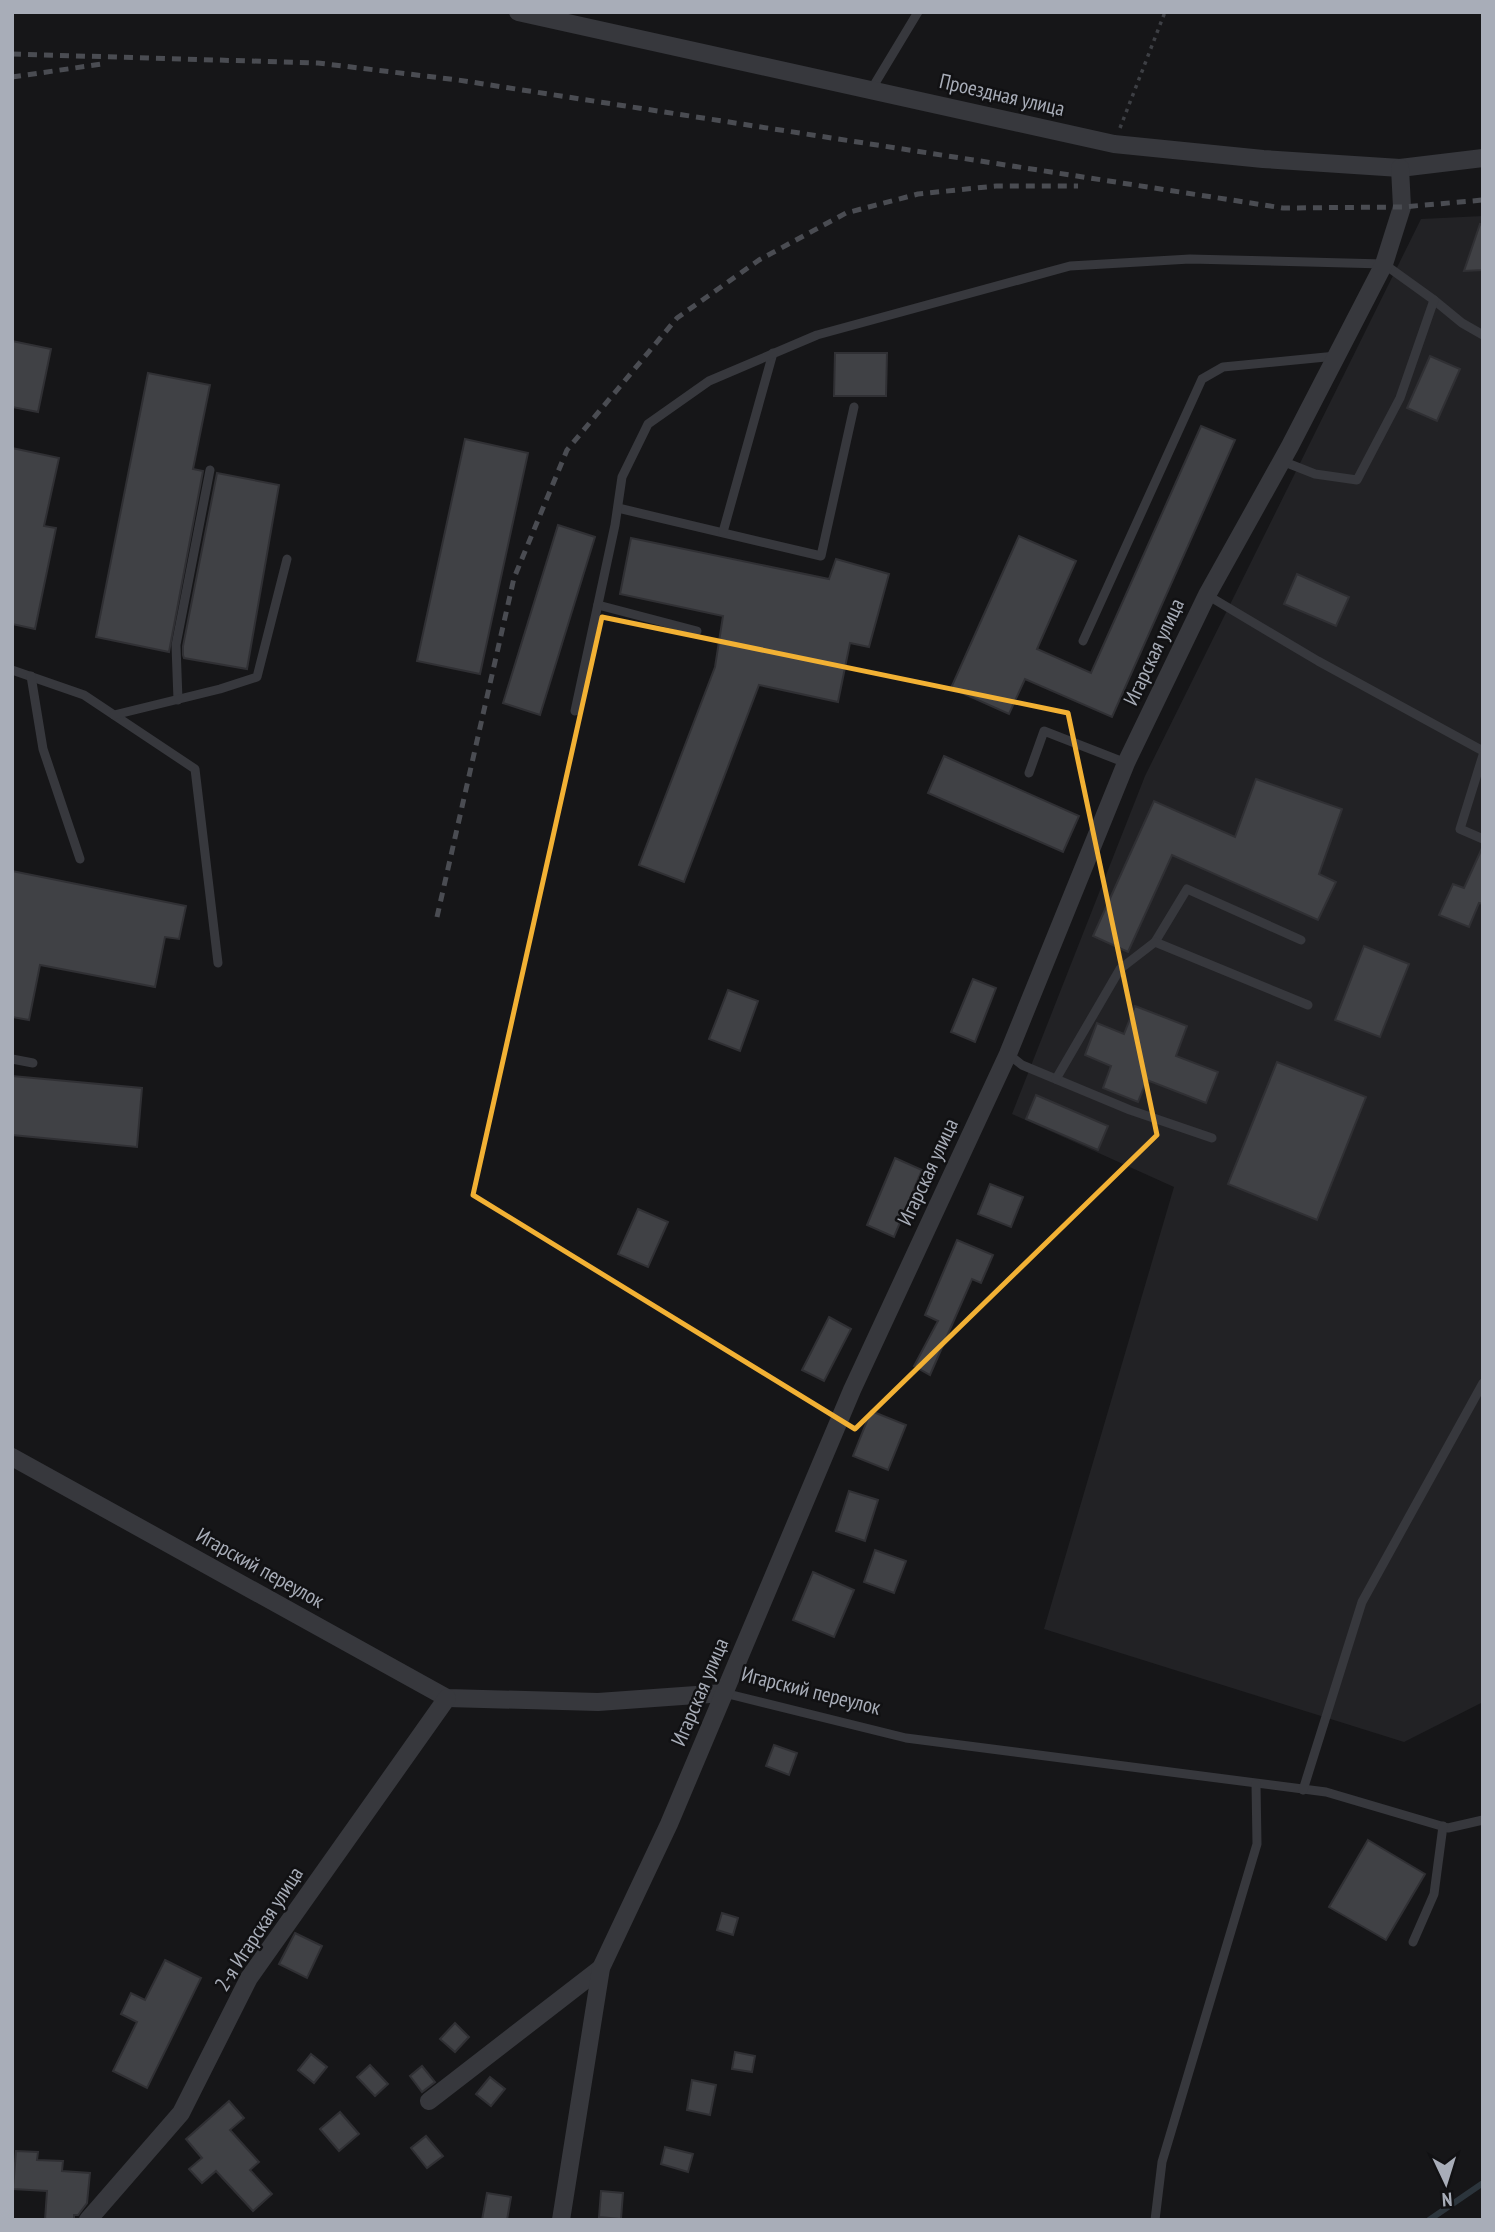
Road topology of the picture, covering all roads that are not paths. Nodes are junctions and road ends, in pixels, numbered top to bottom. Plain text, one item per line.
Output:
1 (518, 12) edge
2 (918, 12) edge
3 (871, 90) junction
4 (1483, 158) edge
5 (1401, 169) junction
6 (1384, 264) junction
7 (1434, 300) junction
8 (1483, 335) edge
9 (773, 354) junction
10 (1337, 355) junction
11 (854, 407) dead end
12 (1282, 461) junction
13 (210, 470) dead end
14 (618, 508) junction
15 (723, 532) junction
16 (287, 559) dead end
17 (1207, 595) junction
18 (598, 605) junction
19 (696, 631) dead end
20 (1083, 641) dead end
21 (12, 670) edge
22 (31, 677) junction
23 (178, 700) junction
24 (575, 711) dead end
25 (114, 715) junction
26 (1483, 753) edge
27 (1126, 763) junction
28 (1029, 773) dead end
29 (1483, 839) edge
30 (80, 859) dead end
31 (1301, 940) dead end
32 (1155, 942) junction
33 (218, 963) dead end
34 (1308, 1005) dead end
35 (1008, 1054) junction
36 (12, 1059) edge
37 (33, 1063) dead end
38 (1056, 1079) junction
39 (1212, 1139) dead end
40 (1483, 1383) edge
41 (12, 1457) edge
42 (724, 1693) junction
43 (447, 1698) junction
44 (1256, 1784) junction
45 (1303, 1790) junction
46 (1483, 1821) edge
47 (1443, 1826) junction
48 (1413, 1942) dead end
49 (601, 1968) junction
50 (429, 2101) dead end
51 (563, 2217) edge
52 (88, 2220) edge
53 (1155, 2220) edge

1 - 3 street, Проездная улица
2 - 3 lane
3 - 5 street, Проездная улица
4 - 5 street, Проездная улица
5 - 6 street, Игарская улица
6 - 7 lane
6 - 9 lane
6 - 10 street, Игарская улица
7 - 8 lane
7 - 12 lane
9 - 14 lane
9 - 15 lane
10 - 12 street, Игарская улица
10 - 20 lane
11 - 15 lane
12 - 17 street, Игарская улица
13 - 23 lane
14 - 15 lane
14 - 18 lane
16 - 23 lane
17 - 26 lane
17 - 27 street, Игарская улица
18 - 19 lane
18 - 24 lane
21 - 22 lane
22 - 25 lane
22 - 30 lane
23 - 25 lane
25 - 33 lane
26 - 29 lane
27 - 28 lane
27 - 35 street, Игарская улица
31 - 32 lane
32 - 34 lane
32 - 38 lane
35 - 38 lane
35 - 42 street, Игарская улица
36 - 37 lane
38 - 39 lane
40 - 45 lane
41 - 43 street, Игарский переулок
42 - 43 street, Игарский переулок
42 - 44 lane, Игарский переулок
42 - 49 street, Игарская улица
43 - 52 street, 2-я Игарская улица
44 - 45 lane, Игарский переулок
44 - 53 lane
45 - 47 lane, Игарский переулок
46 - 47 lane, Игарский переулок
47 - 48 lane
49 - 50 street
49 - 51 street, Игарская улица

